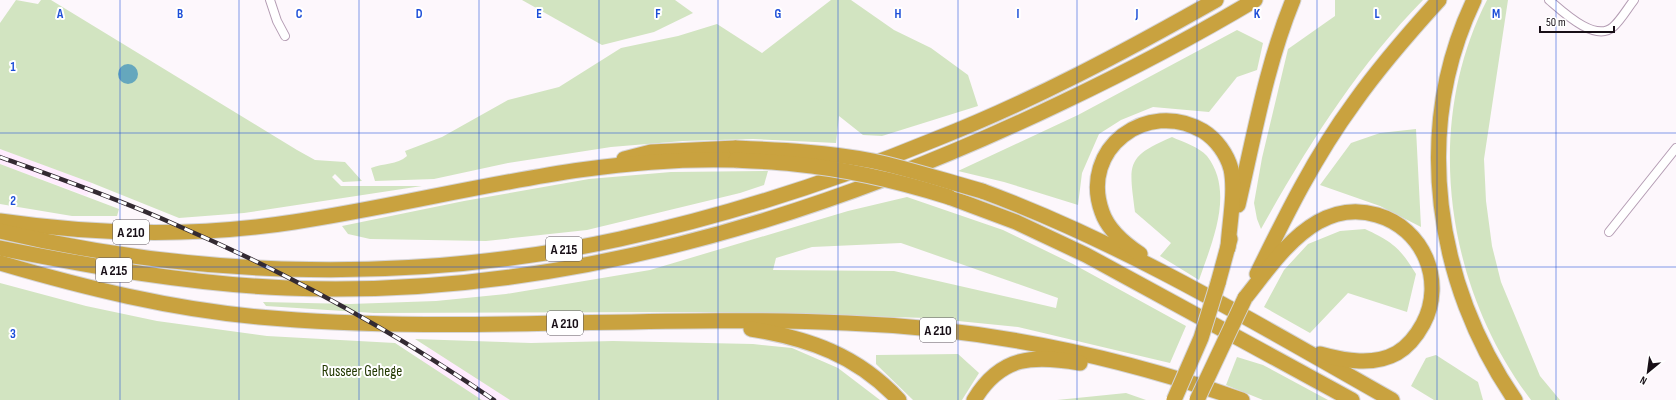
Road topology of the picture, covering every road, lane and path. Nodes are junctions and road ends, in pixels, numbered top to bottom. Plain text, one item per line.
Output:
1 (270, 0) edge
2 (1216, 0) edge
3 (1255, 0) edge
4 (1293, 0) edge
5 (1439, 0) edge
6 (1474, 0) edge
7 (1549, 0) edge
8 (1634, 0) edge
9 (285, 36) dead end
10 (1676, 148) edge
11 (736, 154) junction
12 (0, 221) edge
13 (0, 231) edge
14 (1609, 232) dead end
15 (0, 248) edge
16 (1228, 248) junction
17 (0, 263) edge
18 (1180, 282) junction
19 (1245, 298) junction
20 (705, 321) junction
21 (1296, 346) junction
22 (1167, 375) junction
23 (899, 400) edge
24 (974, 400) edge
25 (1174, 400) edge
26 (1197, 400) edge
27 (1242, 400) edge
28 (1352, 400) edge
29 (1392, 400) edge
30 (1515, 400) edge

1 - 9 street
2 - 13 highway, A 215
3 - 15 highway, A 215
4 - 16 highway
5 - 19 highway
6 - 30 highway
7 - 8 street
10 - 14 street
11 - 12 highway, A 210
11 - 18 highway, bridge
11 - 28 highway, bridge
16 - 18 highway
16 - 25 highway, bridge
17 - 20 highway, A 210
18 - 21 highway
19 - 21 highway
19 - 26 highway, bridge
20 - 22 highway, A 210
20 - 23 highway
21 - 29 highway
22 - 24 highway
22 - 27 highway, A 210

